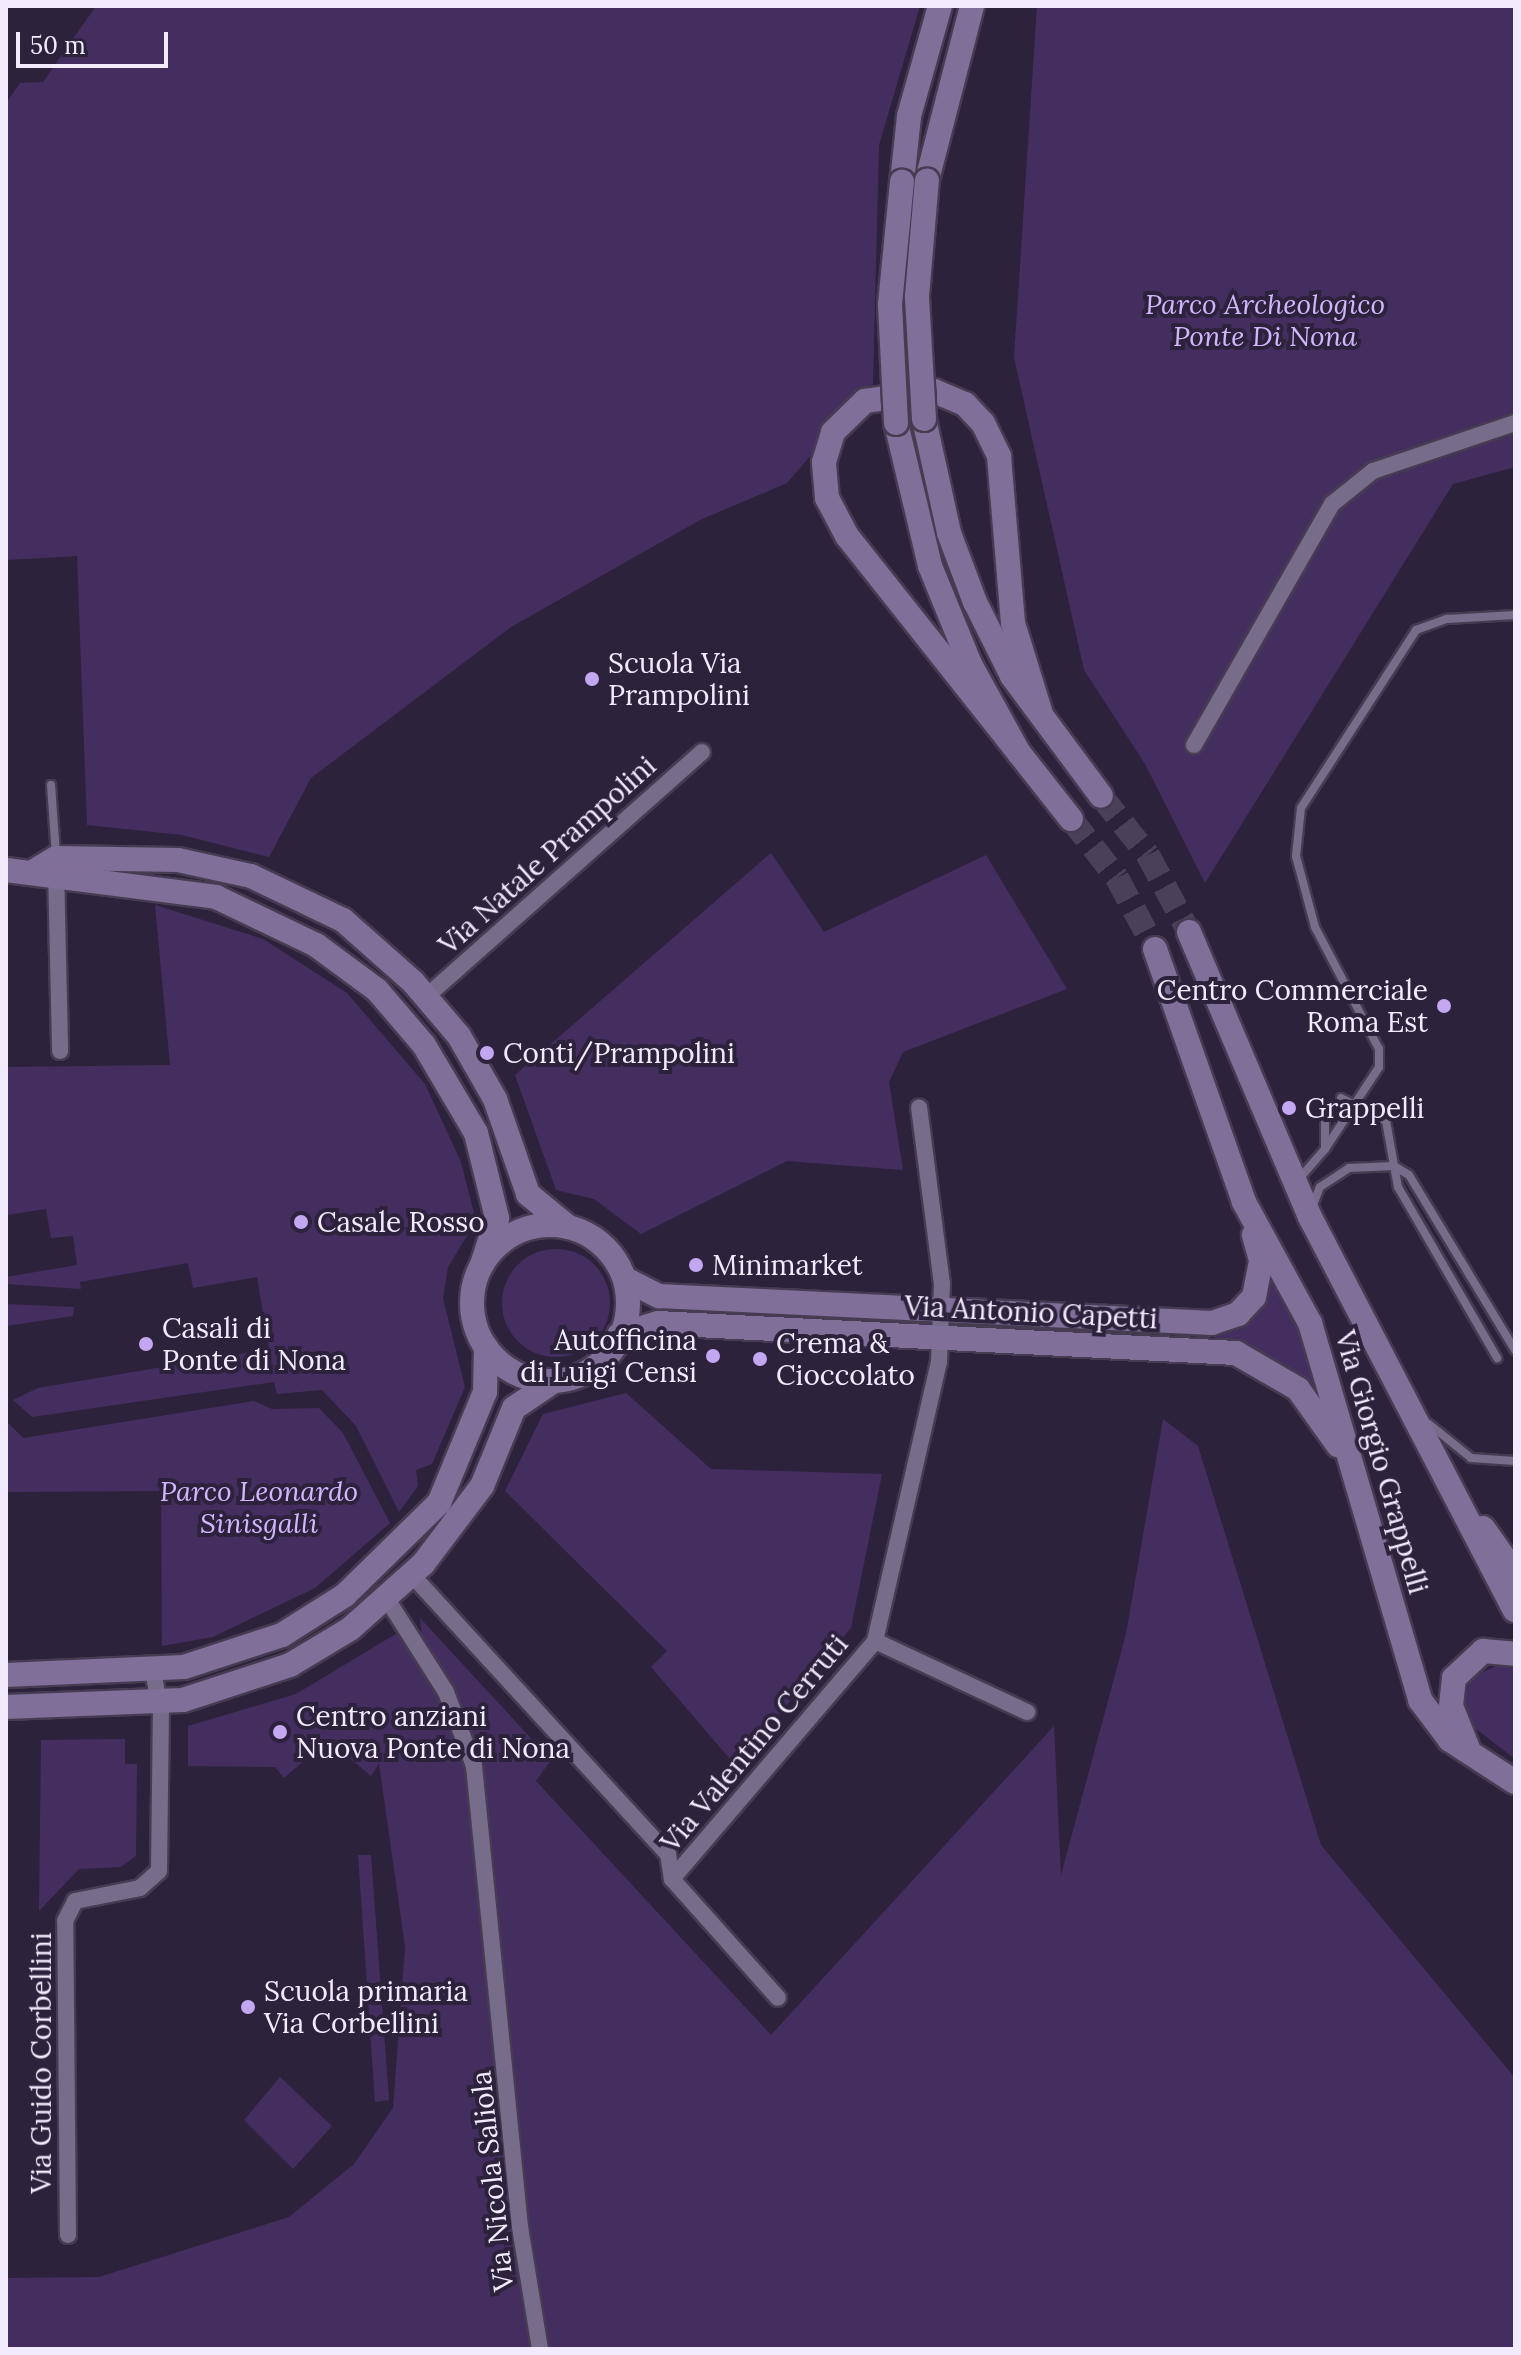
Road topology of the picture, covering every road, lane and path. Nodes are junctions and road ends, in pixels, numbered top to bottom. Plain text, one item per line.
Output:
1 (940, 6) edge
2 (972, 6) edge
3 (1515, 423) edge
4 (1515, 615) edge
5 (1041, 714) junction
6 (1194, 745) dead end
7 (702, 752) dead end
8 (1019, 753) junction
9 (51, 785) dead end
10 (1101, 796) tunnel mouth
11 (1071, 819) tunnel mouth
12 (49, 868) junction
13 (6, 870) edge
14 (1189, 932) tunnel mouth
15 (1155, 949) tunnel mouth
16 (419, 989) junction
17 (389, 1004) junction
18 (60, 1051) dead end
19 (1341, 1098) dead end
20 (919, 1107) dead end
21 (1354, 1108) junction
22 (1325, 1111) dead end
23 (1325, 1149) junction
24 (1394, 1166) junction
25 (1294, 1184) junction
26 (1244, 1202) junction
27 (1310, 1217) junction
28 (568, 1227) junction
29 (482, 1265) junction
30 (627, 1280) junction
31 (941, 1309) junction
32 (619, 1335) junction
33 (940, 1336) junction
34 (486, 1347) junction
35 (1515, 1350) edge
36 (1497, 1358) dead end
37 (554, 1381) junction
38 (1408, 1405) junction
39 (1515, 1461) edge
40 (1437, 1465) junction
41 (1365, 1504) junction
42 (1515, 1573) edge
43 (412, 1575) junction
44 (387, 1599) junction
45 (1515, 1610) edge
46 (875, 1641) junction
47 (1515, 1654) edge
48 (153, 1671) junction
49 (6, 1675) edge
50 (159, 1702) junction
51 (6, 1707) edge
52 (1027, 1712) dead end
53 (1473, 1760) junction
54 (1515, 1782) edge
55 (672, 1879) junction
56 (778, 1998) dead end
57 (68, 2235) dead end
58 (540, 2349) edge

1 - 8 main road, bridge
2 - 5 main road, bridge
3 - 6 street
4 - 21 lane
5 - 8 main road
5 - 10 main road
7 - 16 street, Via Natale Prampolini
8 - 11 main road
9 - 12 lane
12 - 13 main road
12 - 16 main road
12 - 17 main road
12 - 18 street
14 - 25 main road, Via Giorgio Grappelli
15 - 26 main road, Via Giorgio Grappelli
16 - 17 street, Via Natale Prampolini
16 - 28 main road
17 - 29 main road
19 - 21 lane
20 - 31 street, Via Antonio Capetti
21 - 23 lane
21 - 24 lane
22 - 23 lane
23 - 25 lane
24 - 27 lane
24 - 35 lane
24 - 36 lane
25 - 27 main road, Via Giorgio Grappelli
26 - 31 main road, Via Antonio Capetti
26 - 41 main road, Via Giorgio Grappelli
27 - 38 main road, Via Giorgio Grappelli
28 - 29 main road
28 - 30 main road
29 - 34 main road
30 - 31 main road, Via Antonio Capetti
30 - 32 main road
31 - 33 street, Via Valentino Cerruti
32 - 33 main road, Via Antonio Capetti
32 - 37 main road
33 - 41 main road, Via Antonio Capetti
33 - 46 street, Via Valentino Cerruti
34 - 37 main road
34 - 48 main road
37 - 43 main road
38 - 39 lane
38 - 40 main road, Via Giorgio Grappelli
40 - 42 main road
40 - 45 main road
41 - 53 main road, Via Giorgio Grappelli
43 - 44 main road
43 - 55 street, Via Valentino Cerruti
44 - 50 main road
44 - 58 street, Via Nicola Saliola
46 - 52 street, Via Valentino Cerruti
46 - 55 street, Via Valentino Cerruti
47 - 53 main road
48 - 49 main road
48 - 50 street, Via Guido Corbellini
50 - 51 main road
50 - 57 street, Via Guido Corbellini
53 - 54 main road, Via Giorgio Grappelli
55 - 56 street, Via Valentino Cerruti

